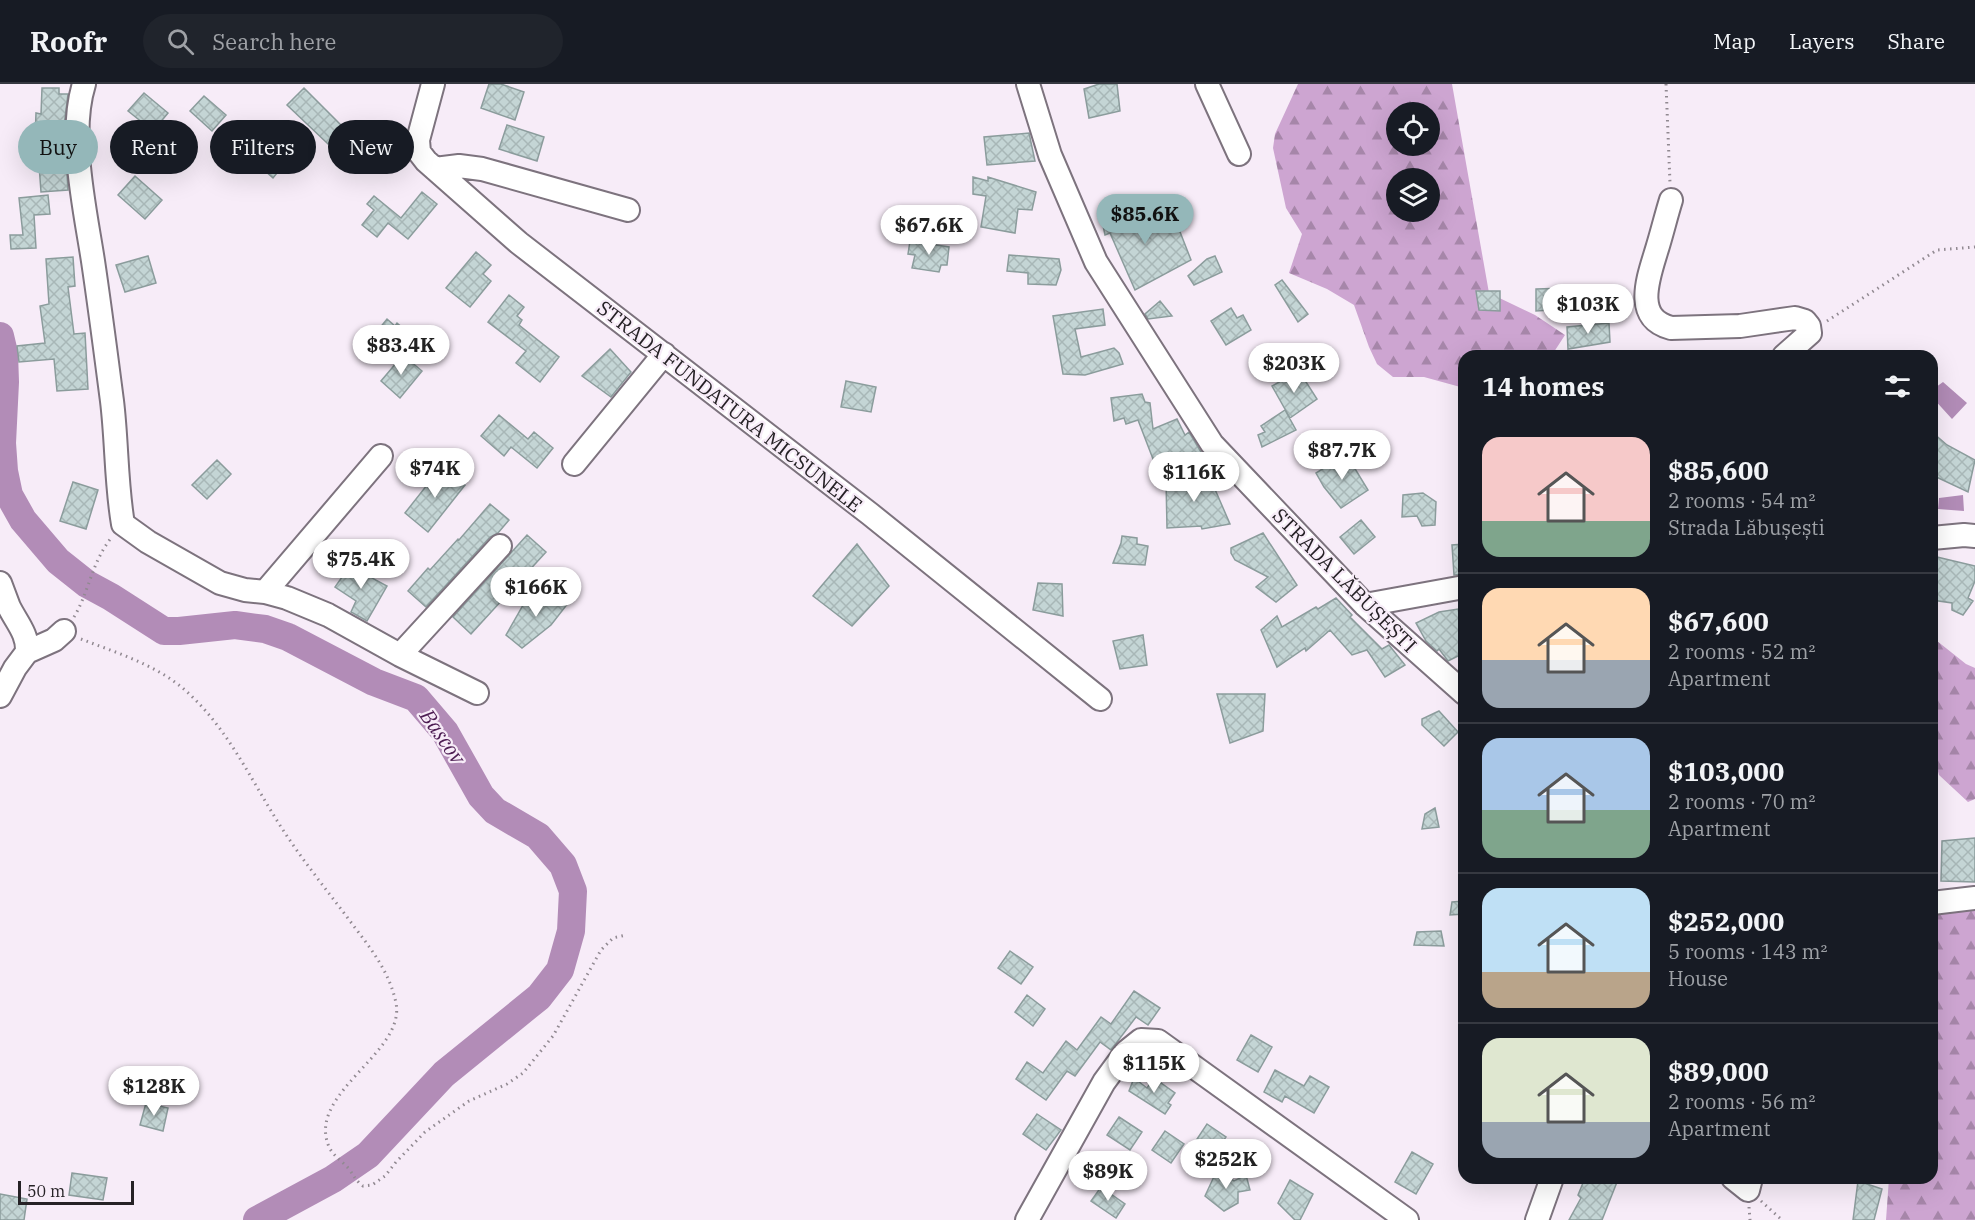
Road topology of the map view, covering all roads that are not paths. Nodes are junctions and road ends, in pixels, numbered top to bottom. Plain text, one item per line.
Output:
1 (84, 84) edge
2 (433, 84) edge
3 (1028, 84) edge
4 (1207, 84) edge
5 (1239, 154) dead end
6 (435, 170) junction
7 (1671, 200) road end
8 (628, 210) dead end
9 (1791, 350) edge
10 (664, 354) junction
11 (381, 456) dead end
12 (574, 464) dead end
13 (1975, 536) edge
14 (1938, 537) edge
15 (500, 546) dead end
16 (0, 583) edge
17 (1458, 588) edge
18 (265, 592) junction
19 (1365, 605) junction
20 (63, 632) road end
21 (27, 652) junction
22 (400, 655) junction
23 (1458, 688) edge
24 (477, 693) dead end
25 (0, 696) edge
26 (1100, 699) dead end
27 (1975, 897) edge
28 (1938, 902) edge
29 (1550, 1184) edge
30 (1027, 1220) edge
31 (1407, 1220) edge
32 (1537, 1220) edge

1 - 18 street
2 - 6 street, STRADA FUNDATURA MICSUNELE
3 - 19 street, STRADA LĂBUȘEȘTI
4 - 5 street
6 - 8 street
6 - 10 street, STRADA FUNDATURA MICSUNELE
7 - 9 street
10 - 12 street
10 - 26 street, STRADA FUNDATURA MICSUNELE
11 - 18 street
13 - 14 street
15 - 22 street
16 - 21 street
17 - 19 street
18 - 22 street
19 - 23 street, STRADA LĂBUȘEȘTI
20 - 21 street
21 - 25 street
22 - 24 street
27 - 28 street
29 - 32 street
30 - 31 street

